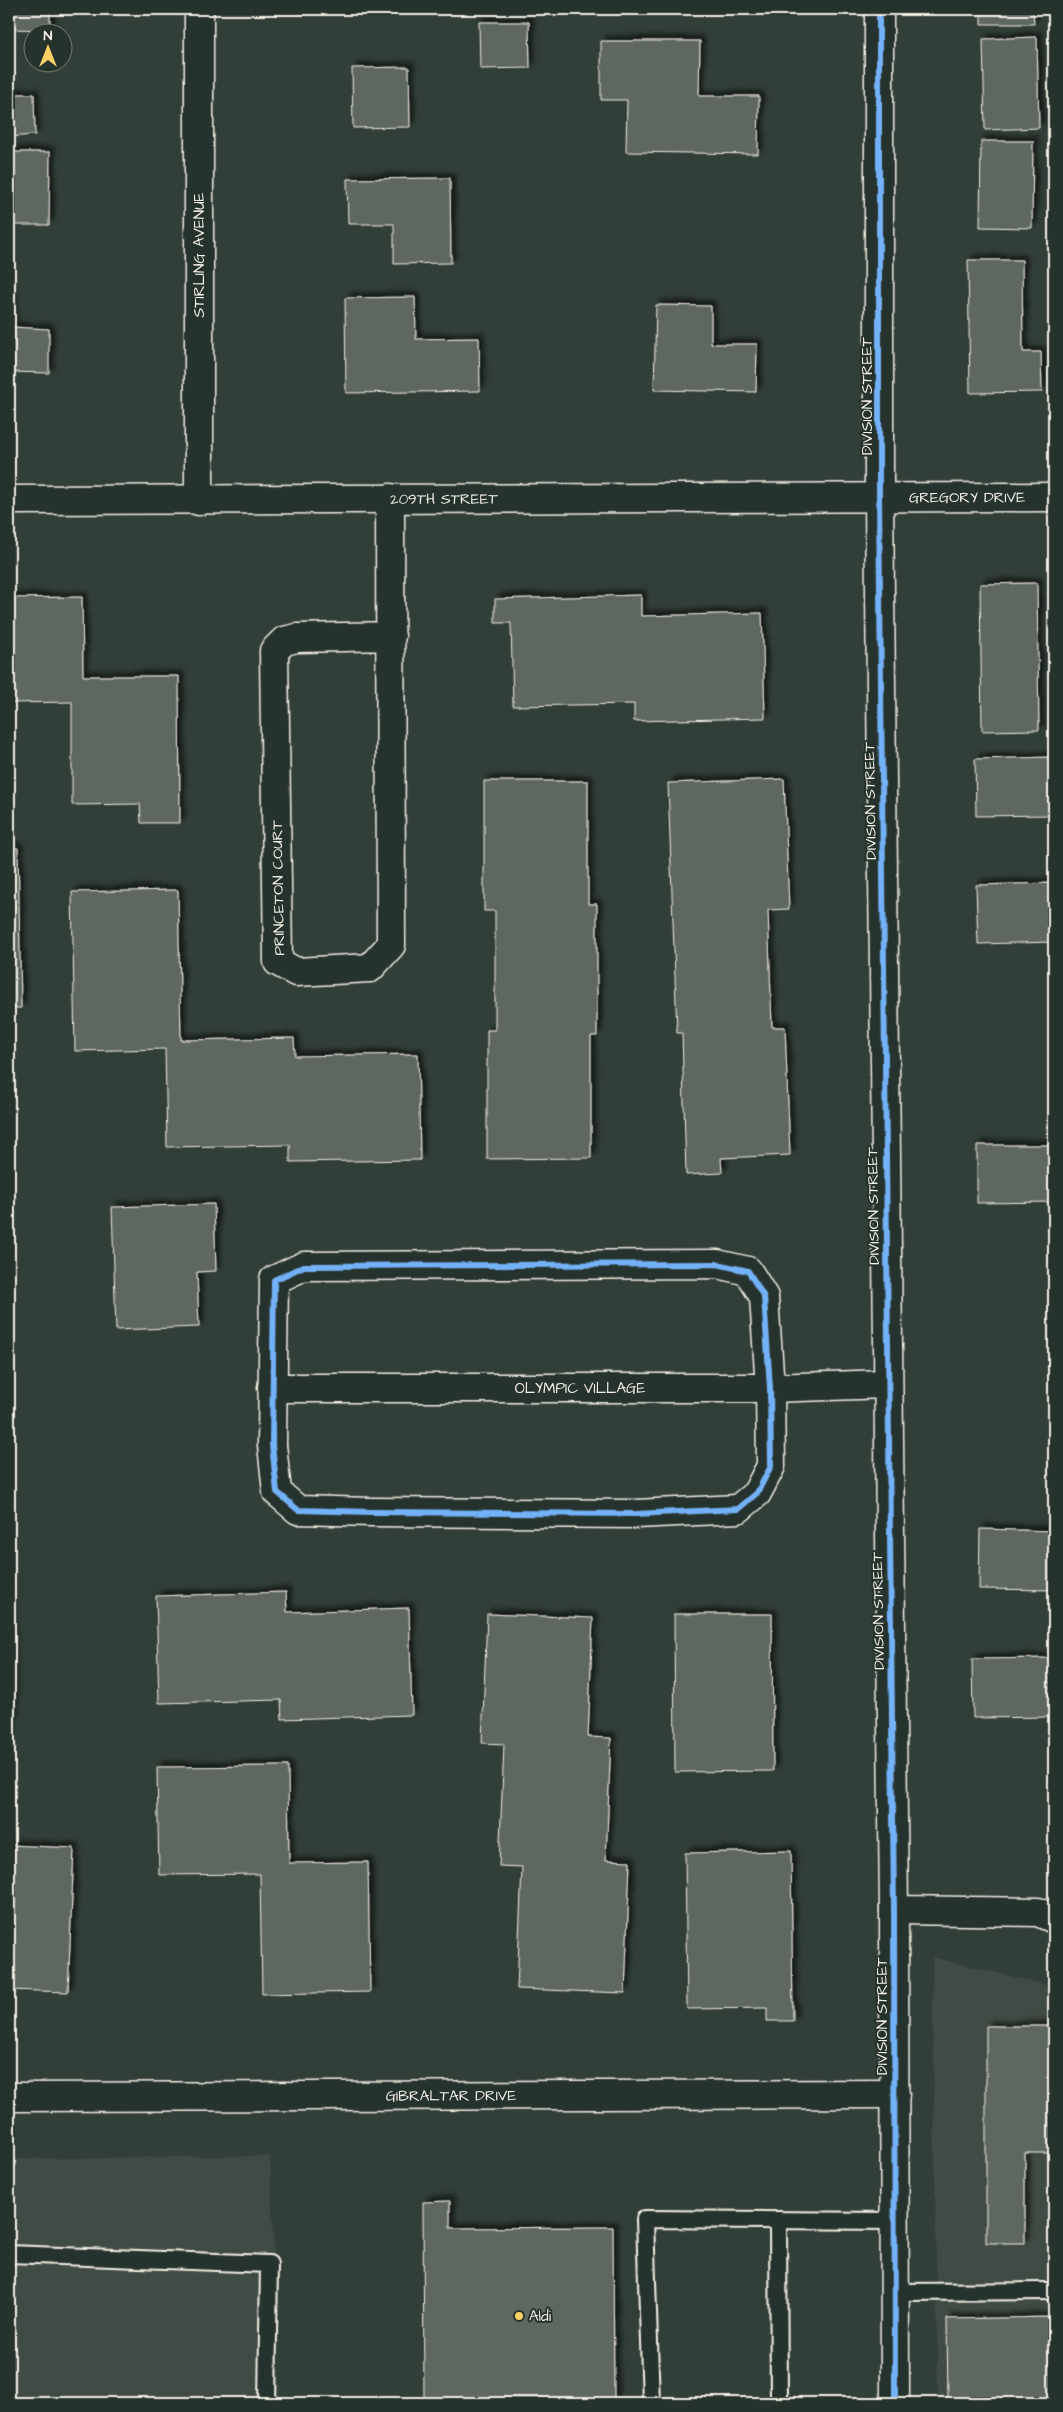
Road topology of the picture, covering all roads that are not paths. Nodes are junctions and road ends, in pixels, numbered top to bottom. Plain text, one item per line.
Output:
1 (199, 9) edge
2 (879, 9) edge
3 (1054, 497) edge
4 (390, 498) junction
5 (879, 498) junction
6 (9, 500) edge
7 (199, 501) junction
8 (391, 636) junction
9 (887, 1384) junction
10 (272, 1388) junction
11 (770, 1388) junction
12 (894, 1910) junction
13 (1054, 1918) edge
14 (895, 2094) junction
15 (9, 2097) edge
16 (778, 2220) junction
17 (895, 2221) junction
18 (9, 2254) edge
19 (1054, 2291) edge
20 (895, 2292) junction
21 (267, 2403) edge
22 (652, 2403) edge
23 (780, 2403) edge
24 (895, 2403) edge

1 - 7 street, STIRLING AVENUE
2 - 5 street, DIVISION STREET
3 - 5 street, GREGORY DRIVE
4 - 5 street, 209TH STREET
4 - 7 street, 209TH STREET
4 - 8 street, PRINCETON COURT
5 - 9 street, DIVISION STREET
6 - 7 street, 209TH STREET
8 - 8 street, PRINCETON COURT
9 - 11 street, OLYMPIC VILLAGE
9 - 12 street, DIVISION STREET
10 - 11 street, OLYMPIC VILLAGE
10 - 11 street
10 - 11 street
12 - 13 street
12 - 14 street, DIVISION STREET
14 - 15 street, GIBRALTAR DRIVE
14 - 17 street, DIVISION STREET
16 - 17 lane
16 - 22 lane
16 - 23 lane
17 - 20 street, DIVISION STREET
18 - 21 lane
19 - 20 lane
20 - 24 street, DIVISION STREET

